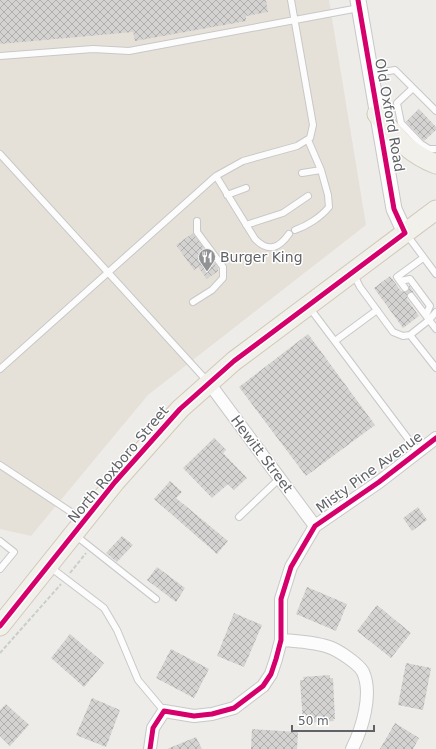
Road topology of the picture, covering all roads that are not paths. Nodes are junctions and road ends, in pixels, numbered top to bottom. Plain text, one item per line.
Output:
1 (291, 0) edge
2 (359, 4) edge
3 (295, 21) junction
4 (0, 56) edge
5 (370, 74) junction
6 (413, 88) junction
7 (436, 111) edge
8 (378, 114) junction
9 (308, 140) junction
10 (436, 149) edge
11 (0, 154) edge
12 (436, 164) edge
13 (321, 170) junction
14 (302, 173) dead end
15 (216, 176) junction
16 (246, 188) dead end
17 (227, 195) junction
18 (308, 196) dead end
19 (436, 210) edge
20 (197, 221) dead end
21 (246, 225) junction
22 (296, 232) dead end
23 (404, 232) junction
24 (290, 236) dead end
25 (423, 258) junction
26 (108, 272) junction
27 (352, 272) junction
28 (436, 274) edge
29 (400, 281) junction
30 (405, 288) dead end
31 (411, 296) dead end
32 (193, 302) dead end
33 (308, 305) junction
34 (377, 310) junction
35 (436, 312) edge
36 (428, 318) junction
37 (436, 330) edge
38 (410, 335) junction
39 (334, 341) junction
40 (436, 368) edge
41 (0, 369) edge
42 (208, 383) junction
43 (436, 438) edge
44 (418, 452) junction
45 (0, 465) edge
46 (280, 478) junction
47 (239, 517) dead end
48 (315, 526) junction
49 (79, 528) junction
50 (0, 541) edge
51 (49, 566) junction
52 (0, 569) edge
53 (156, 599) dead end
54 (1, 623) edge
55 (281, 640) junction
56 (164, 711) junction
57 (150, 749) edge
58 (352, 749) edge

1 - 3 lane
2 - 3 lane
2 - 5 street, Old Oxford Road
3 - 4 lane
3 - 9 lane
5 - 6 lane
5 - 8 street, Old Oxford Road
6 - 7 lane
6 - 10 lane
8 - 12 main road
8 - 23 street, Old Oxford Road
9 - 13 lane
9 - 15 lane
11 - 26 lane
13 - 14 lane
13 - 22 lane
15 - 17 lane
15 - 26 lane
16 - 17 lane
17 - 21 lane
18 - 21 lane
19 - 23 main road, North Roxboro Street
20 - 32 lane
21 - 24 lane
23 - 25 lane
23 - 27 main road, North Roxboro Street
25 - 28 lane
25 - 29 lane
26 - 41 lane
26 - 42 lane
27 - 33 main road, North Roxboro Street
27 - 34 lane
29 - 30 lane
29 - 36 lane
31 - 36 lane
33 - 39 lane
33 - 42 main road, North Roxboro Street
34 - 38 lane
34 - 39 lane
35 - 36 lane
36 - 37 lane
36 - 38 lane
38 - 40 lane
39 - 44 lane
42 - 46 street, Hewitt Street
42 - 49 main road, North Roxboro Street
43 - 44 street, Misty Pine Avenue
44 - 48 street, Misty Pine Avenue
45 - 49 lane
46 - 47 lane
46 - 48 street, Hewitt Street
48 - 55 street
49 - 51 main road, North Roxboro Street
49 - 53 lane
50 - 52 lane
51 - 54 main road, North Roxboro Street
51 - 56 lane
55 - 56 street
55 - 58 street
56 - 57 street

